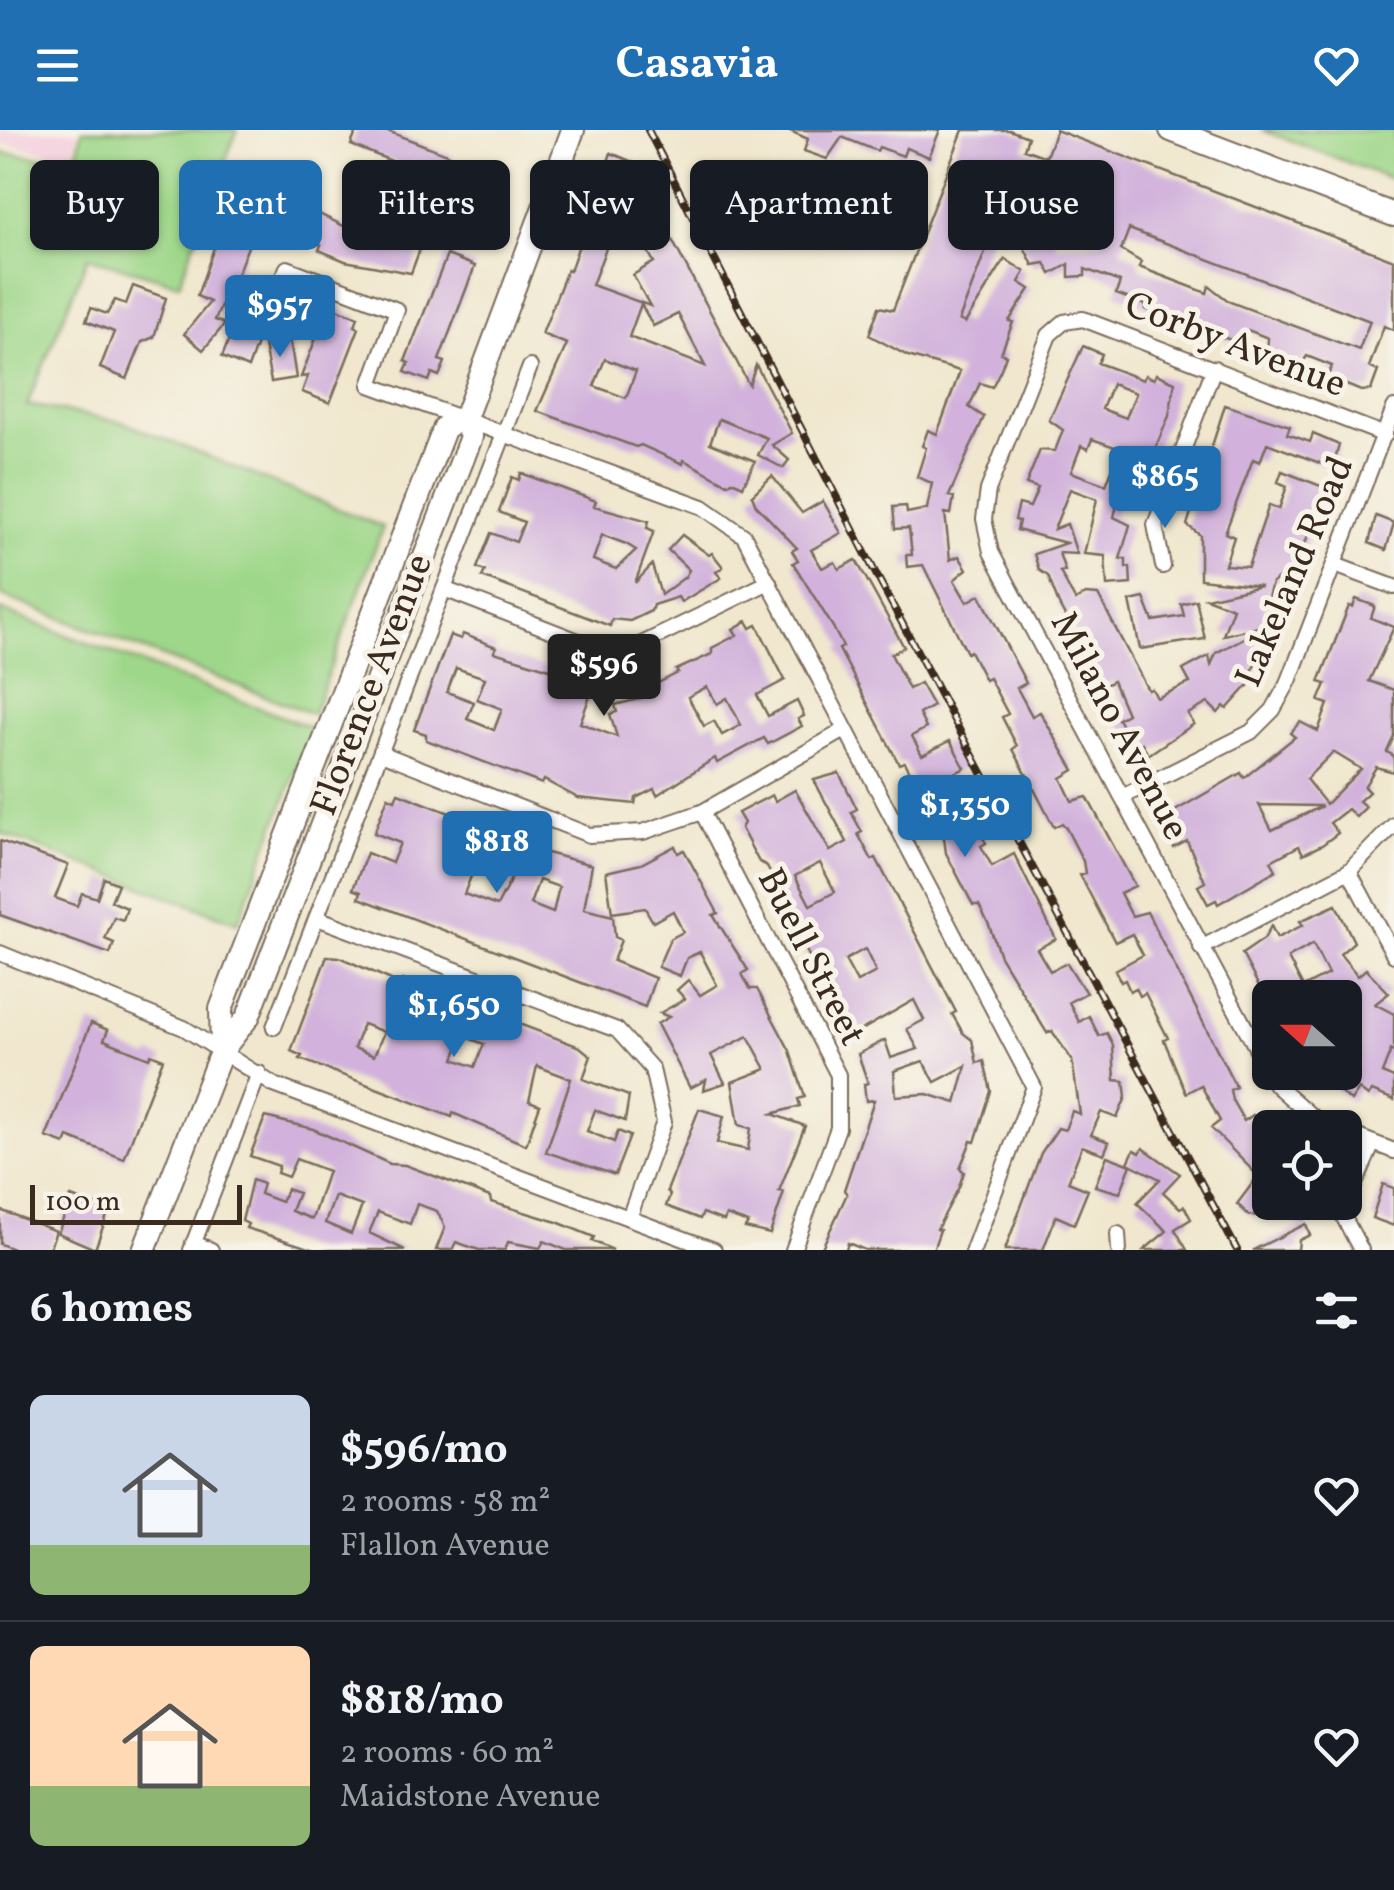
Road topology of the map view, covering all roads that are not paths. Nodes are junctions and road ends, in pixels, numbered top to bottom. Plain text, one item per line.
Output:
1 (573, 130) edge
2 (1170, 130) edge
3 (1394, 215) edge
4 (272, 301) dead end
5 (1064, 322) joint
6 (530, 367) dead end
7 (1214, 368) junction
8 (1394, 408) edge
9 (464, 418) junction
10 (505, 432) junction
11 (1384, 435) junction
12 (1335, 565) junction
13 (1163, 566) dead end
14 (768, 582) junction
15 (1394, 587) edge
16 (444, 589) junction
17 (845, 730) junction
18 (381, 753) junction
19 (1124, 796) junction
20 (702, 812) junction
21 (1394, 825) edge
22 (1349, 871) junction
23 (317, 918) junction
24 (1201, 948) junction
25 (0, 954) edge
26 (1394, 955) edge
27 (274, 1027) dead end
28 (222, 1050) junction
29 (259, 1073) junction
30 (1304, 1110) edge
31 (1362, 1139) edge
32 (1373, 1143) junction
33 (1394, 1151) edge
34 (629, 1218) junction
35 (192, 1247) edge
36 (144, 1250) edge
37 (211, 1250) edge
38 (714, 1250) edge
39 (793, 1250) edge
40 (973, 1250) edge
41 (1361, 1250) edge

1 - 9 main road, Florence Avenue
2 - 3 main road
4 - 9 street
5 - 7 street, Corby Avenue
5 - 19 street, Milano Avenue
6 - 10 street, Florence Avenue
7 - 11 street, Corby Avenue
7 - 13 street
8 - 11 street, Lakeland Road
9 - 10 street
9 - 28 main road, Florence Avenue
10 - 14 street
10 - 16 street, Florence Avenue
11 - 12 street, Lakeland Road
12 - 15 street
12 - 19 street, Lakeland Road
14 - 16 street
14 - 17 street
16 - 18 street, Florence Avenue
17 - 20 street
17 - 40 street
18 - 20 street
18 - 23 street, Florence Avenue
19 - 24 street, Milano Avenue
20 - 39 street, Buell Street
21 - 22 street
22 - 24 street
22 - 26 street
23 - 27 street, Florence Avenue
23 - 34 street
24 - 30 street, Milano Avenue
25 - 28 street
28 - 29 street
28 - 36 main road, Florence Avenue
29 - 34 street
29 - 35 street
31 - 32 street
32 - 33 street
32 - 41 street
34 - 38 street
35 - 37 street

